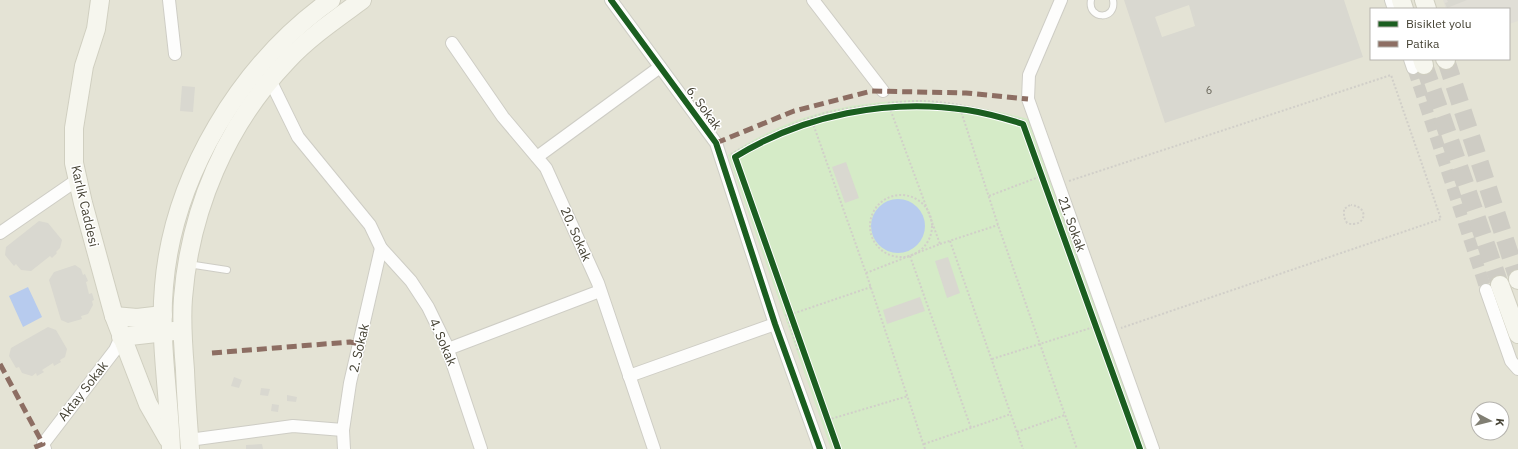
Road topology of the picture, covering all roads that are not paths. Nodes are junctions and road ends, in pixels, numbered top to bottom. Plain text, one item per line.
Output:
1 (100, 0) edge
2 (169, 0) edge
3 (331, 0) edge
4 (362, 0) edge
5 (611, 0) edge
6 (813, 0) edge
7 (1061, 0) edge
8 (1091, 0) edge
9 (1113, 0) edge
10 (452, 43) dead end
11 (174, 54) dead end
12 (660, 67) junction
13 (270, 80) junction
14 (883, 91) dead end
15 (537, 157) junction
16 (77, 180) junction
17 (0, 233) edge
18 (381, 248) junction
19 (187, 264) junction
20 (227, 270) dead end
21 (1493, 288) joint
22 (600, 291) junction
23 (114, 316) junction
24 (163, 324) junction
25 (775, 324) junction
26 (182, 330) junction
27 (1518, 334) edge
28 (121, 337) junction
29 (448, 349) junction
30 (1518, 369) edge
31 (629, 376) junction
32 (343, 430) junction
33 (189, 445) edge
34 (171, 446) edge
35 (44, 447) edge
36 (344, 449) edge
37 (480, 449) edge
38 (654, 449) edge
39 (820, 449) edge
40 (1152, 449) edge

1 - 16 main road, Karlık Caddesi
2 - 11 street
3 - 24 main road
4 - 13 main road
5 - 12 street, 6. Sokak
6 - 14 street
7 - 40 street, 21. Sokak
8 - 9 lane
10 - 15 street, 20. Sokak
12 - 15 street
12 - 25 street, 6. Sokak
13 - 18 street, 4. Sokak
13 - 19 main road
15 - 22 street, 20. Sokak
16 - 17 street
16 - 23 main road, Karlık Caddesi
18 - 29 street, 4. Sokak
18 - 32 street, 2. Sokak
19 - 20 lane
19 - 26 main road
21 - 27 main road
21 - 30 street
22 - 29 street
22 - 31 street, 20. Sokak
23 - 24 main road
23 - 28 main road, Karlık Caddesi
24 - 26 main road
24 - 28 main road
24 - 34 main road
25 - 31 street
25 - 39 street, 6. Sokak
26 - 33 main road
28 - 34 main road, Karlık Caddesi
28 - 35 street, Aktay Sokak
29 - 37 street, 4. Sokak
31 - 38 street, 20. Sokak
32 - 33 street
32 - 36 street, 2. Sokak

